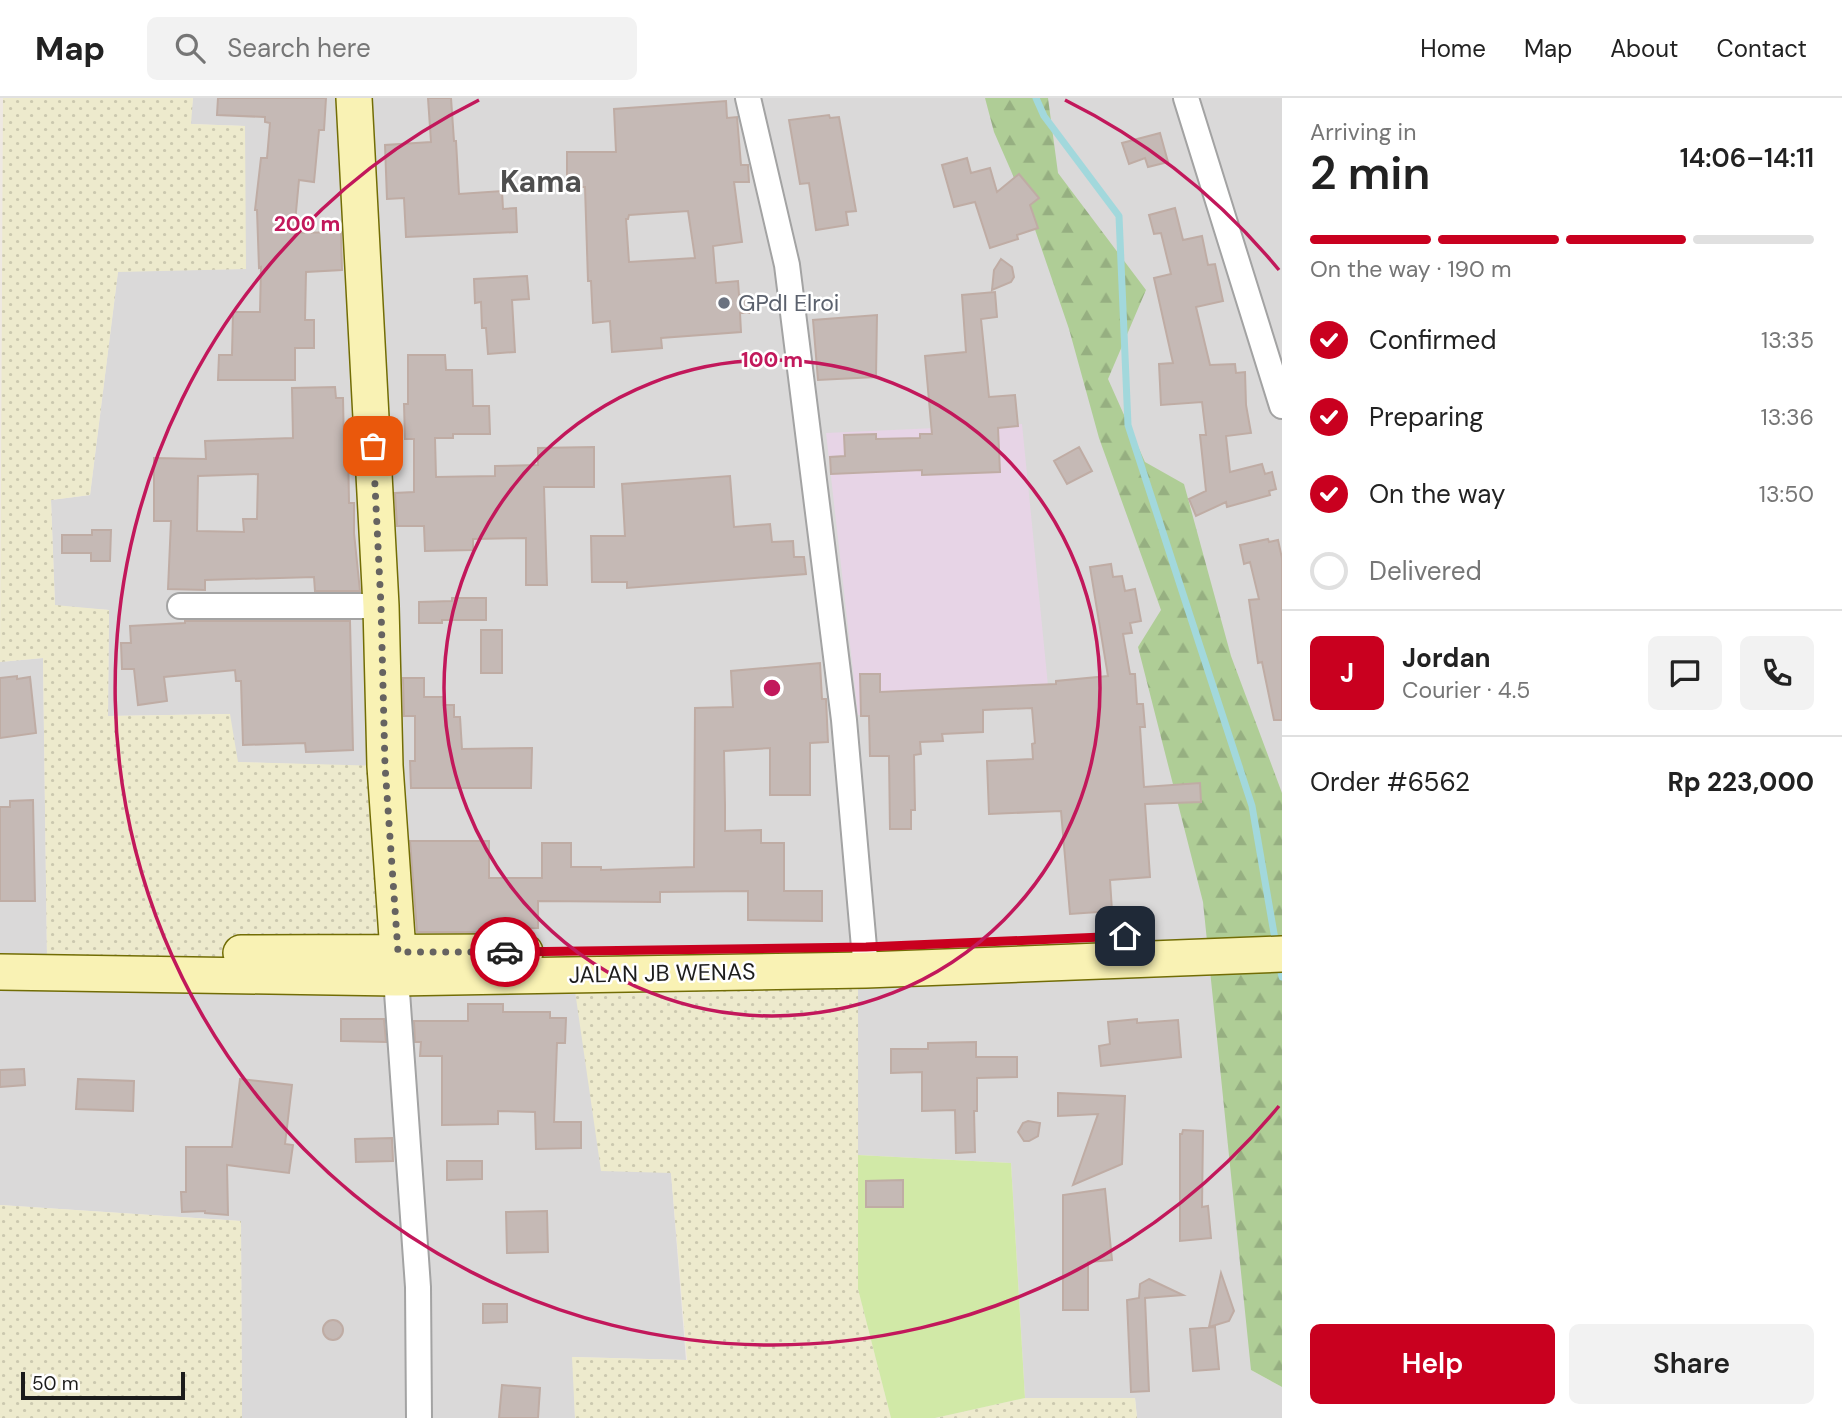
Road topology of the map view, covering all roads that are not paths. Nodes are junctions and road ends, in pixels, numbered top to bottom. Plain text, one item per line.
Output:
1 (354, 98) edge
2 (748, 98) edge
3 (1186, 98) edge
4 (1282, 406) edge
5 (180, 606) dead end
6 (381, 606) junction
7 (1282, 932) edge
8 (1233, 945) junction
9 (0, 951) edge
10 (1282, 954) edge
11 (866, 958) junction
12 (397, 965) junction
13 (0, 972) edge
14 (418, 1418) edge

1 - 6 main road
2 - 11 street
3 - 4 street
5 - 6 street
6 - 12 main road
7 - 8 main road, JALAN JB WENAS
8 - 10 main road, JALAN JB WENAS
8 - 11 main road, JALAN JB WENAS
9 - 12 main road, JALAN JB WENAS
11 - 12 main road, JALAN JB WENAS
12 - 13 main road, JALAN JB WENAS
12 - 14 street

